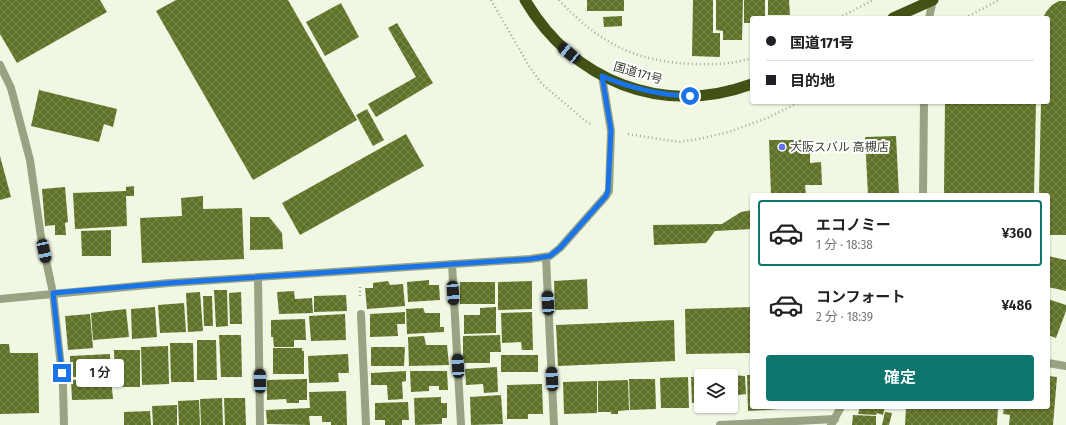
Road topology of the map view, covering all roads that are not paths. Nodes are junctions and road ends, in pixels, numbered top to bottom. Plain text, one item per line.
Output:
1 (525, 0) edge
2 (933, 0) edge
3 (897, 16) edge
4 (929, 16) edge
5 (0, 65) edge
6 (602, 76) junction
7 (750, 85) edge
8 (924, 104) edge
9 (923, 193) edge
10 (546, 257) junction
11 (452, 264) junction
12 (258, 277) junction
13 (53, 293) junction
14 (0, 299) edge
15 (361, 314) road end
16 (1050, 363) edge
17 (1066, 366) edge
18 (840, 409) edge
19 (833, 422) edge
20 (64, 425) edge
21 (260, 425) edge
22 (366, 425) edge
23 (461, 425) edge
24 (554, 425) edge
25 (720, 425) edge

1 - 6 highway, 国道171号
2 - 3 highway
2 - 4 street
5 - 13 street
6 - 7 highway, 国道171号
6 - 10 street
8 - 9 street
10 - 11 street
10 - 24 street
11 - 12 street
11 - 23 street
12 - 13 street
12 - 21 street
13 - 14 street
13 - 20 street
15 - 22 street
16 - 17 street
18 - 19 street
19 - 25 street

